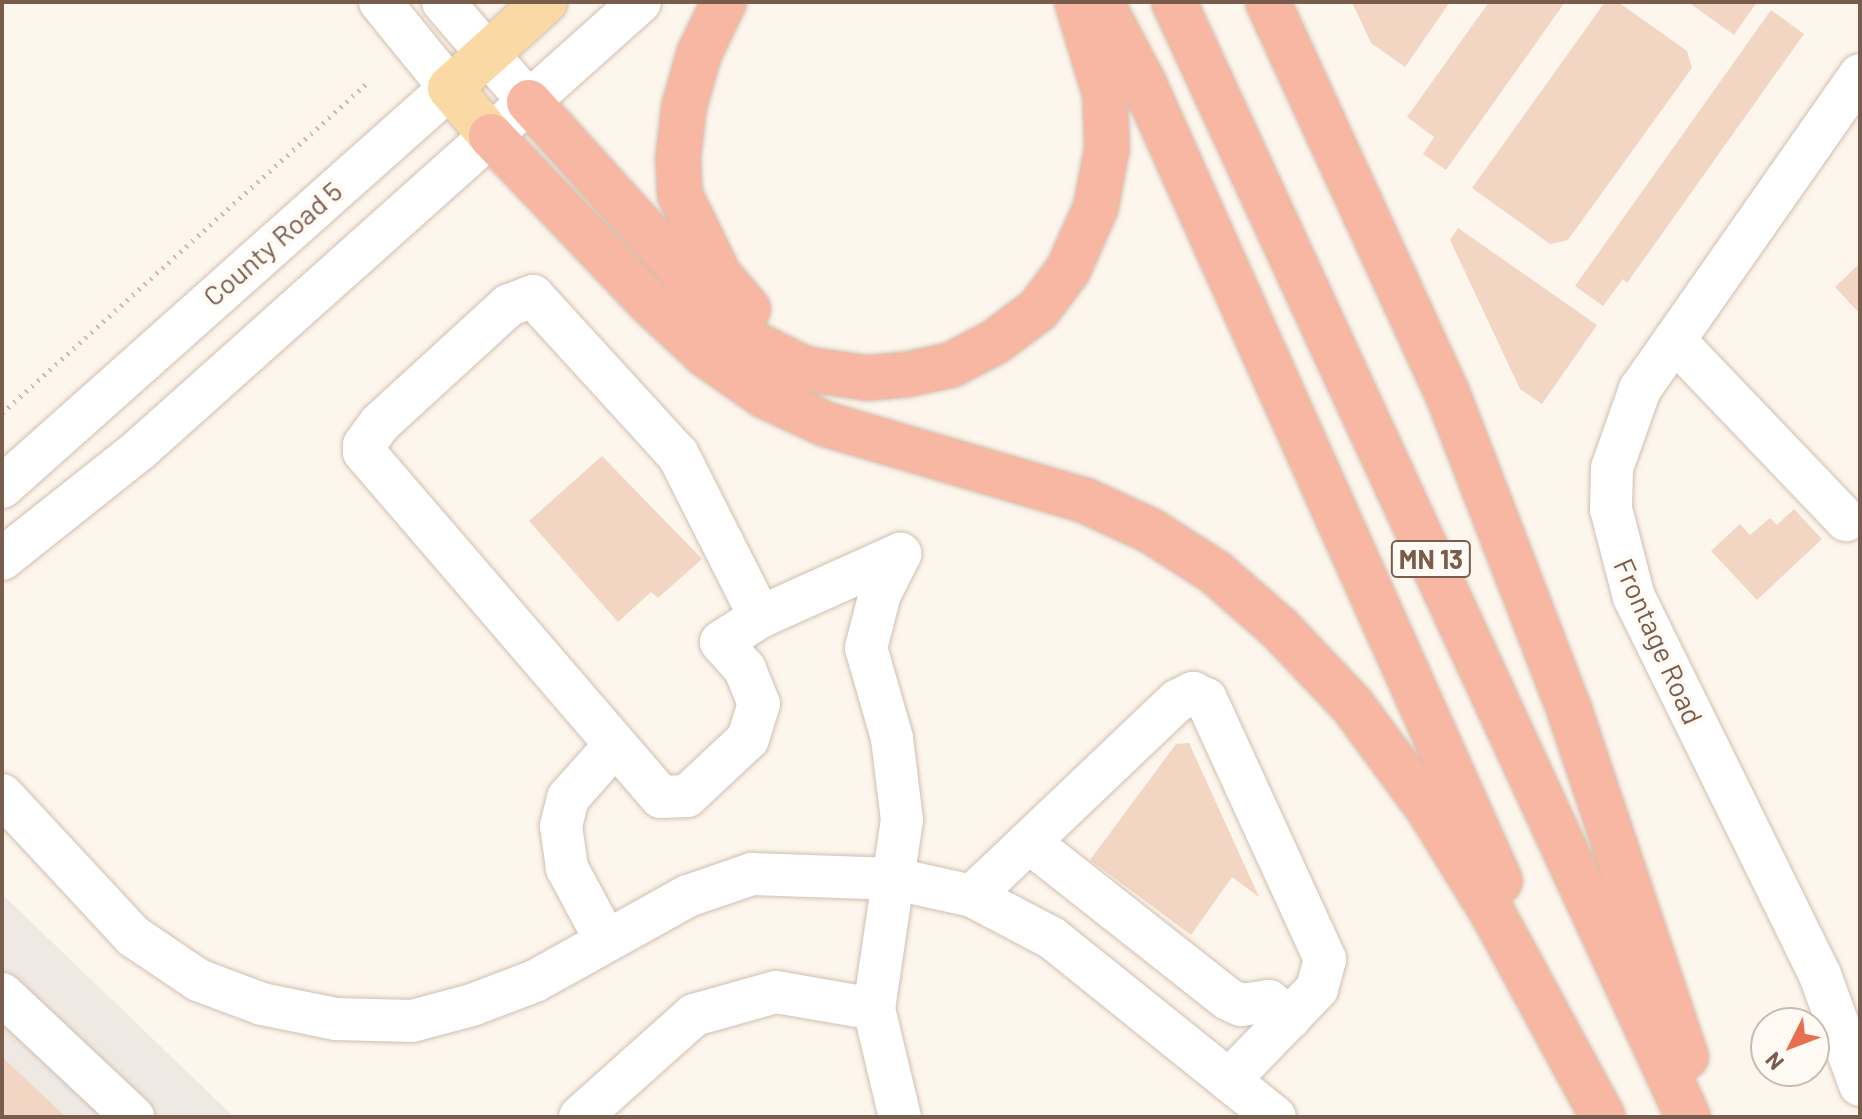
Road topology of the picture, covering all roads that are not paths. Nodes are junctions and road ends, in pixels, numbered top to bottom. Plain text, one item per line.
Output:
1 (380, 2) edge
2 (443, 2) edge
3 (545, 2) edge
4 (640, 2) edge
5 (724, 2) edge
6 (1077, 2) edge
7 (1101, 2) edge
8 (1174, 2) edge
9 (1268, 2) edge
10 (488, 54) junction
11 (1860, 75) edge
12 (450, 88) junction
13 (529, 102) junction
14 (491, 136) junction
15 (1684, 329) junction
16 (867, 378) junction
17 (2, 487) edge
18 (1846, 520) dead end
19 (2, 559) edge
20 (760, 617) junction
21 (614, 746) junction
22 (2, 795) edge
23 (1029, 842) junction
24 (895, 879) junction
25 (972, 896) junction
26 (605, 939) junction
27 (2, 994) edge
28 (874, 1009) junction
29 (1290, 1018) junction
30 (1229, 1080) junction
31 (1860, 1085) edge
32 (133, 1117) edge
33 (580, 1117) edge
34 (900, 1117) edge
35 (1275, 1117) edge
36 (1604, 1117) edge
37 (1688, 1117) edge
38 (1705, 1117) edge

1 - 12 street
2 - 10 street
3 - 10 main road, County Road 5
4 - 13 street
5 - 16 highway
6 - 16 highway
7 - 36 highway, MN 13
8 - 37 highway, MN 13
9 - 38 highway
10 - 12 main road, County Road 5
10 - 13 street
11 - 15 street, Frontage Road
12 - 14 main road
12 - 17 street, County Road 5
13 - 14 street
13 - 16 highway
14 - 19 street
14 - 36 highway
15 - 18 street
15 - 31 street, Frontage Road
20 - 21 street
20 - 21 street
20 - 24 street
21 - 26 street
22 - 26 street
23 - 25 street
23 - 29 street
23 - 29 street
24 - 25 street
24 - 26 street
24 - 28 street
25 - 30 street
27 - 32 street
28 - 33 street
28 - 34 street
29 - 30 street
30 - 35 street

